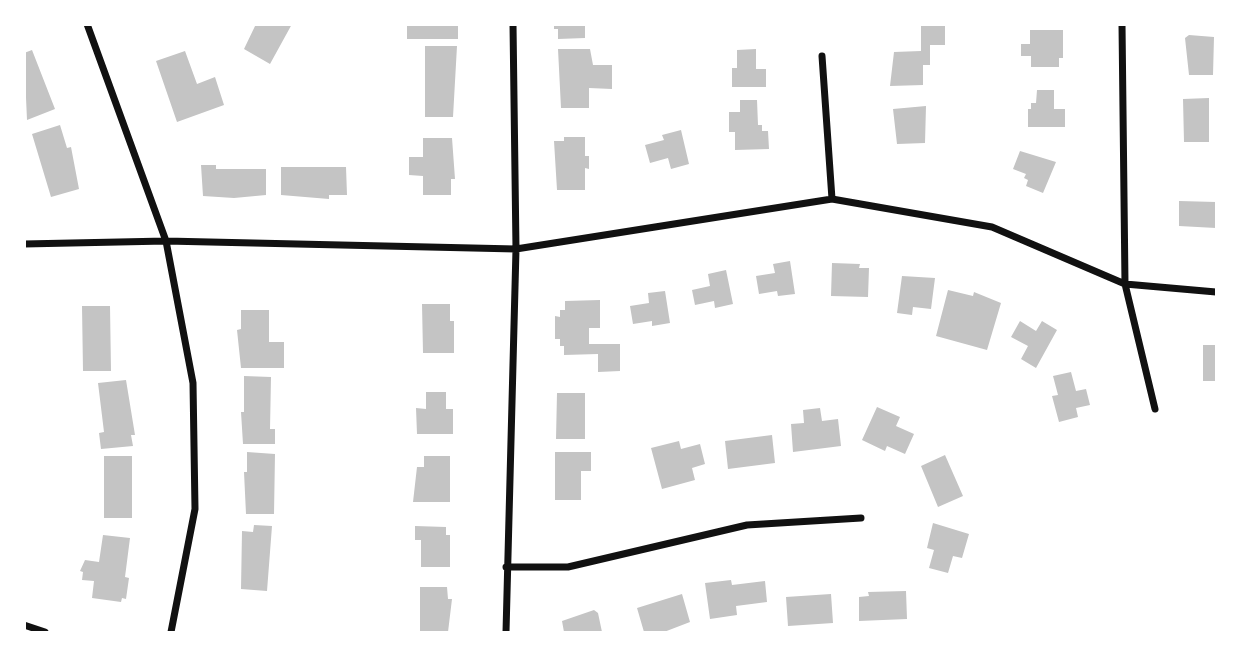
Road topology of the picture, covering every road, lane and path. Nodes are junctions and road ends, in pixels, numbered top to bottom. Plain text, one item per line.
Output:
1 (87, 24) edge
2 (513, 24) edge
3 (1122, 24) edge
4 (822, 56) dead end
5 (832, 199) junction
6 (166, 241) junction
7 (24, 244) edge
8 (516, 249) junction
9 (1125, 284) junction
10 (1216, 292) edge
11 (1155, 409) dead end
12 (862, 518) dead end
13 (506, 567) junction
14 (24, 625) edge
15 (45, 632) edge
16 (170, 632) edge
17 (506, 632) edge

1 - 6 street
2 - 8 street
3 - 9 street
4 - 5 street
5 - 8 street
5 - 9 street
6 - 7 street
6 - 8 street
6 - 16 street
8 - 13 street
9 - 10 street
9 - 11 street
12 - 13 street
13 - 17 street
14 - 15 street

